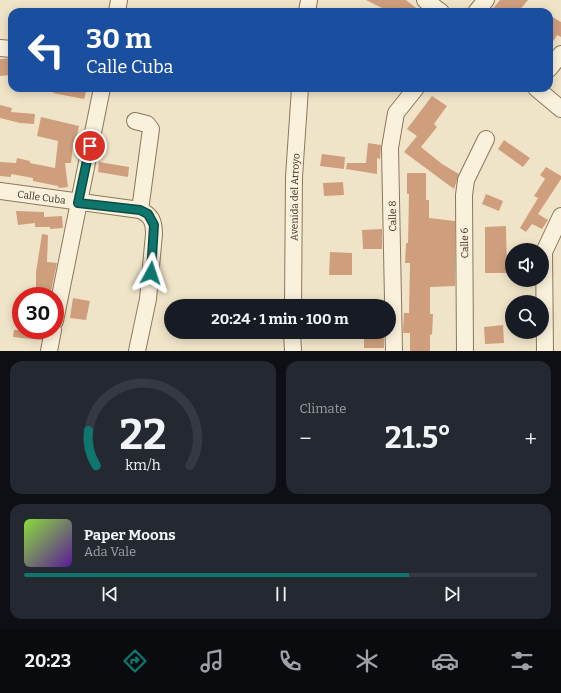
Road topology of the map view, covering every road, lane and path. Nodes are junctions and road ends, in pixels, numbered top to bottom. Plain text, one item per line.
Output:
1 (425, 0) edge
2 (486, 0) edge
3 (436, 8) edge
4 (479, 8) edge
5 (561, 54) edge
6 (553, 64) edge
7 (101, 92) edge
8 (300, 92) edge
9 (413, 92) edge
10 (541, 92) edge
11 (561, 109) edge
12 (135, 121) dead end
13 (486, 139) dead end
14 (0, 192) edge
15 (78, 203) junction
16 (146, 214) junction
17 (561, 216) edge
18 (62, 287) edge
19 (293, 299) edge
20 (51, 339) edge
21 (292, 339) edge
22 (49, 351) edge
23 (137, 351) edge
24 (293, 351) edge
25 (394, 351) edge
26 (465, 351) edge
27 (545, 351) edge

1 - 3 street
2 - 4 street
5 - 6 street
7 - 15 street
8 - 19 street, Avenida del Arroyo
9 - 25 street, Calle 8
10 - 11 street
12 - 16 street
13 - 26 street, Calle 6
14 - 15 street, Calle Cuba
15 - 16 street, Calle Cuba
15 - 18 street
16 - 23 street
17 - 27 street
20 - 22 street
21 - 24 street

